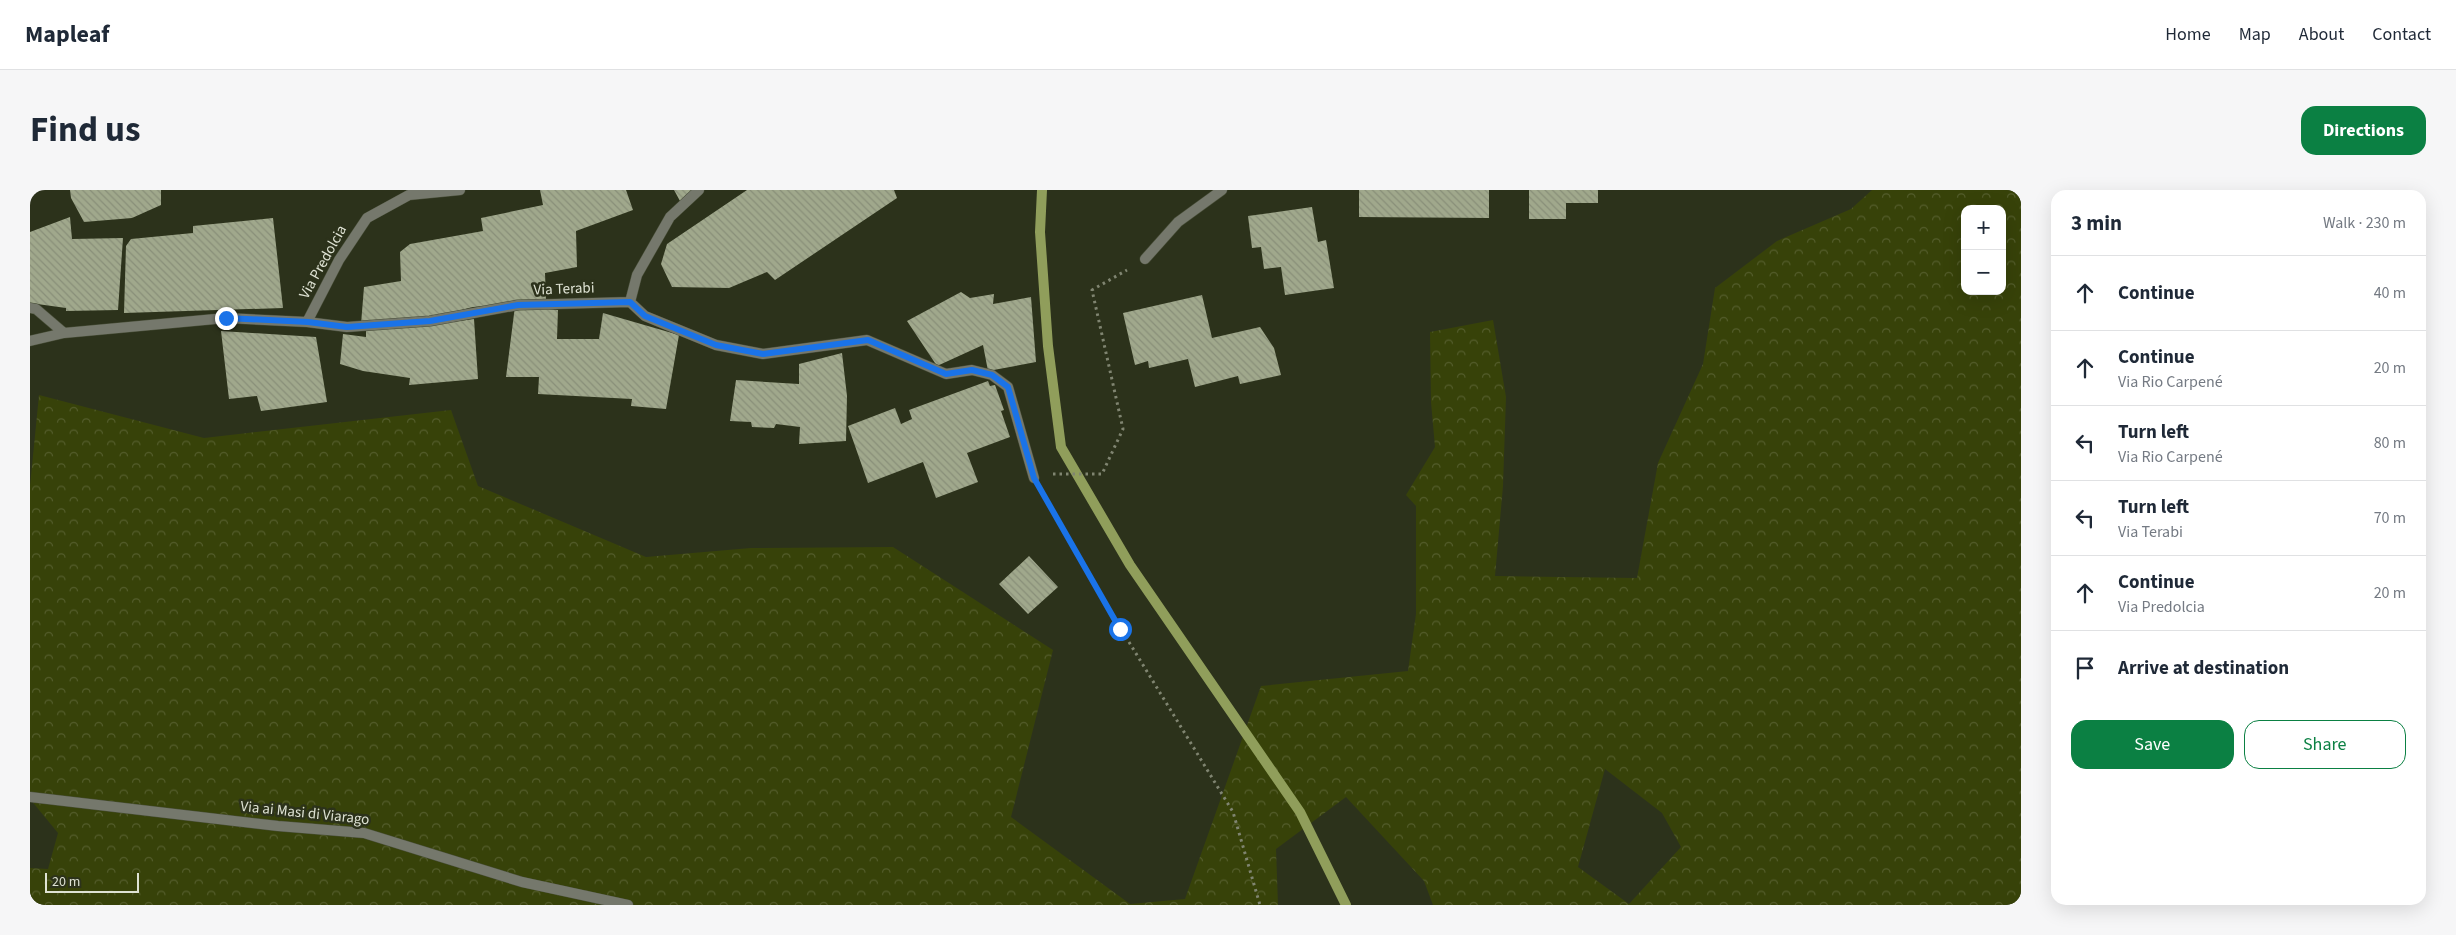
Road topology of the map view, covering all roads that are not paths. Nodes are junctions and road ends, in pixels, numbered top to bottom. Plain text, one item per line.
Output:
1 (460, 190) edge
2 (699, 190) edge
3 (1222, 190) edge
4 (1145, 259) road end
5 (630, 302) junction
6 (30, 308) edge
7 (308, 322) junction
8 (64, 333) junction
9 (30, 341) edge
10 (1034, 478) road end
11 (30, 797) edge
12 (628, 905) edge

1 - 7 street, Via Predolcia
2 - 5 street
3 - 4 street
5 - 7 street, Via Terabi
5 - 10 street
6 - 8 street
7 - 8 street, Via Predolcia
8 - 9 street, Via Predolcia
11 - 12 street, Via ai Masi di Viarago

